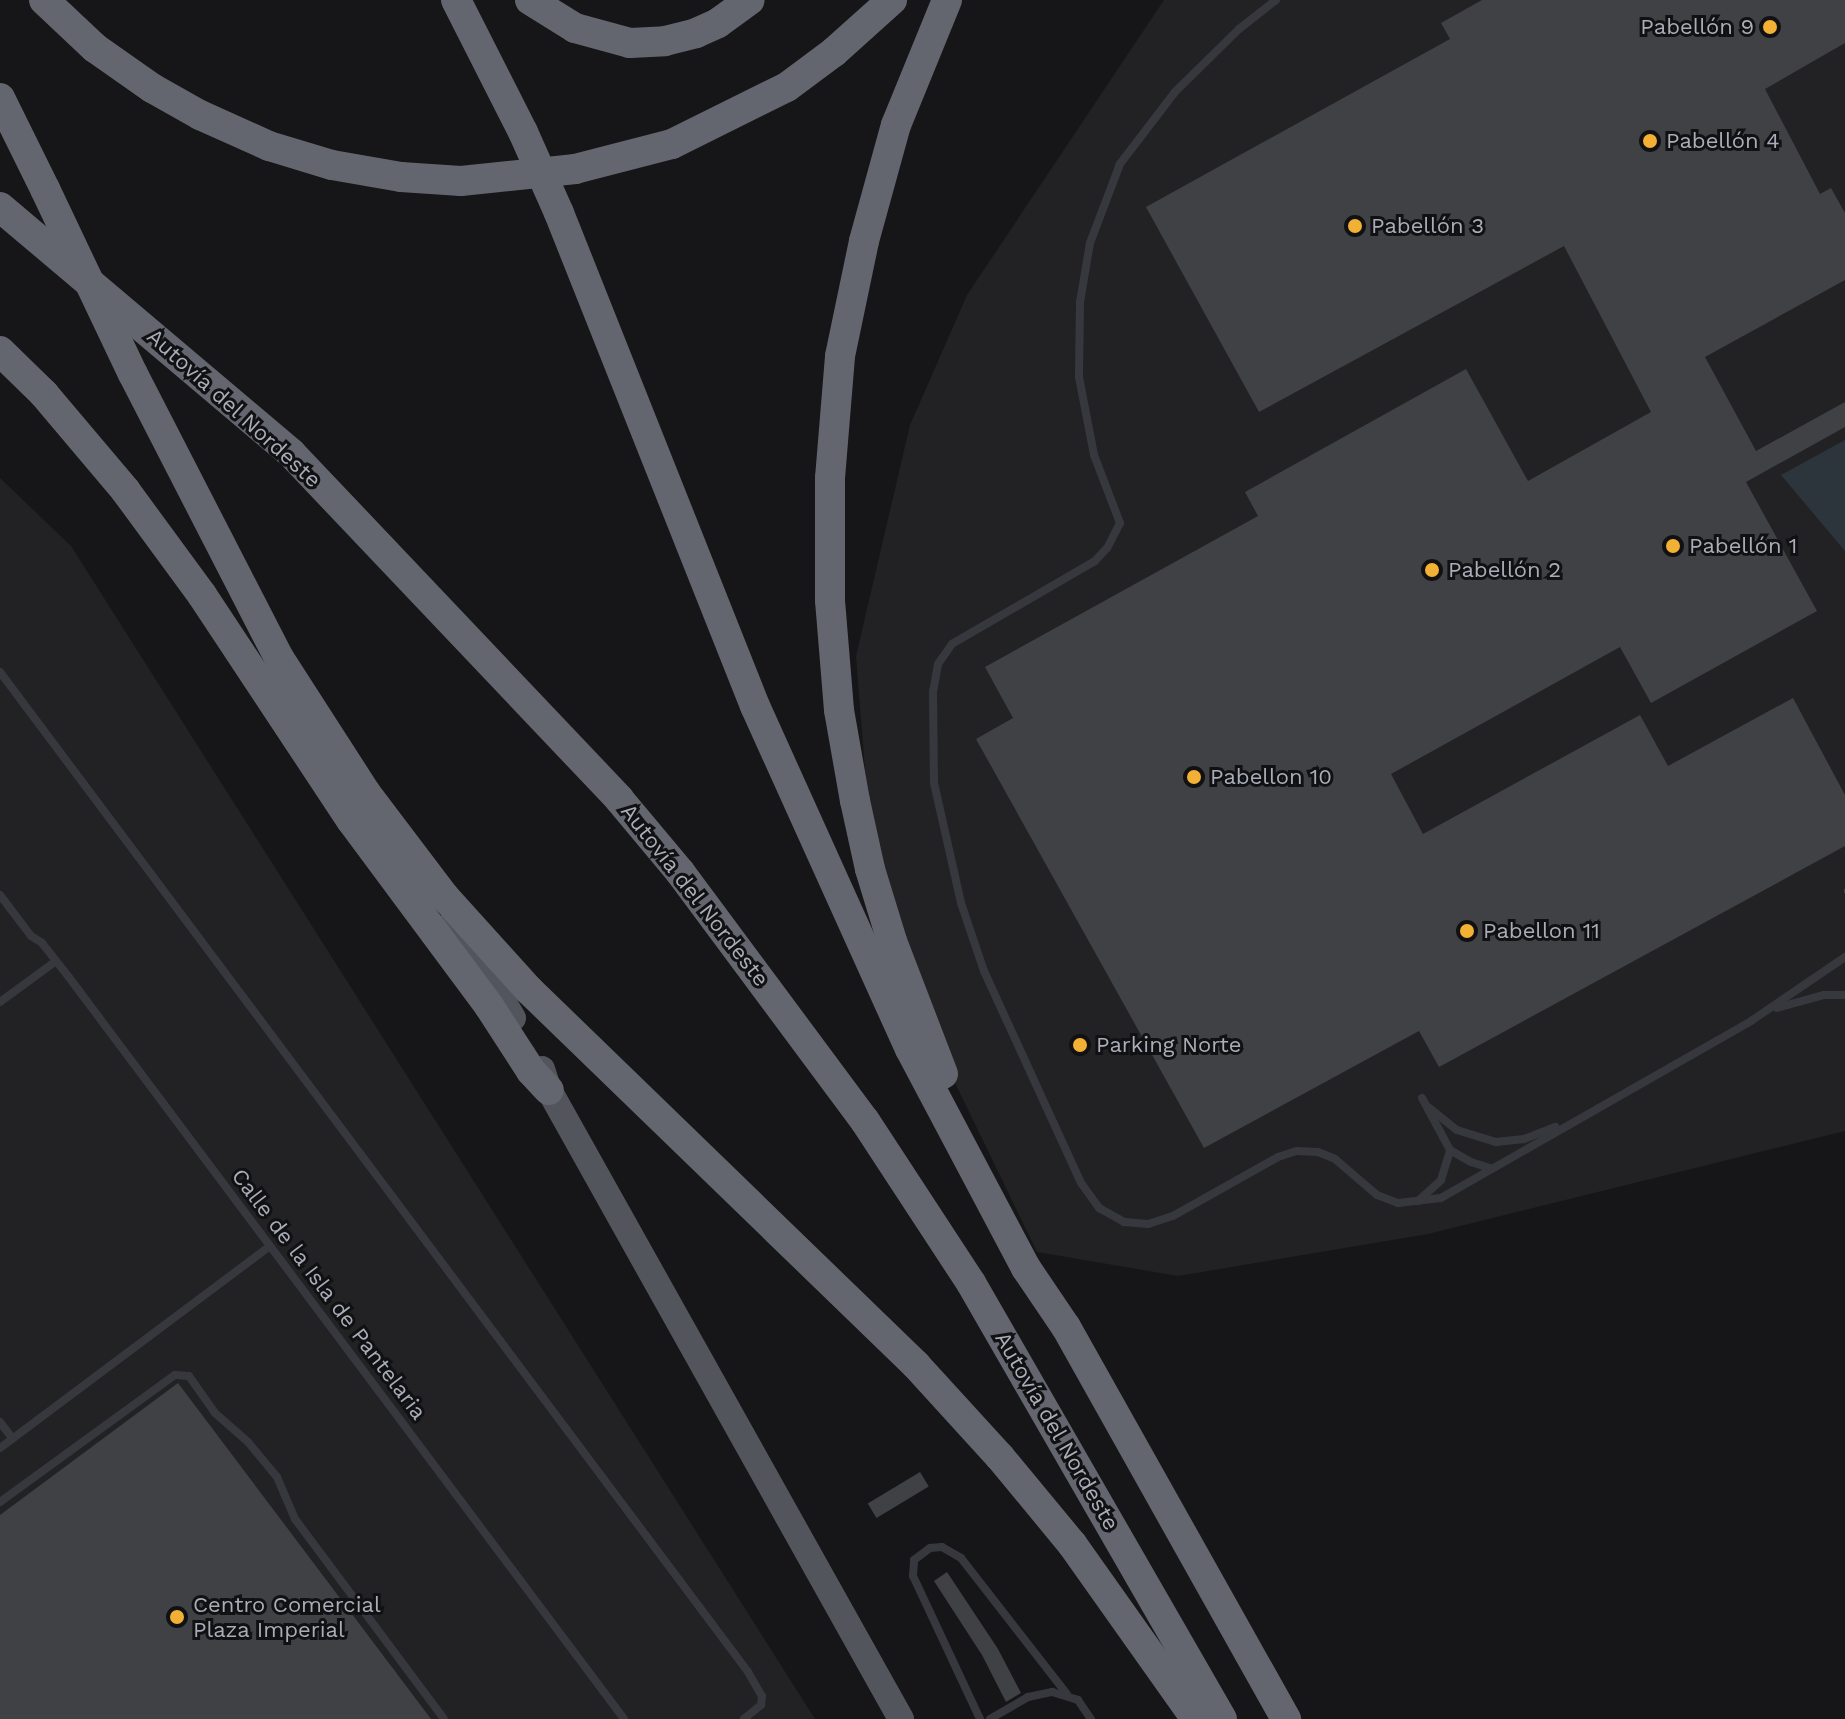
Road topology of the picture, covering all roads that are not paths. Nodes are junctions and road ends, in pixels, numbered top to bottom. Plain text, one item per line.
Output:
1 (44, 0) edge
2 (456, 0) edge
3 (530, 0) edge
4 (750, 0) edge
5 (892, 0) edge
6 (947, 0) edge
7 (1276, 0) edge
8 (0, 98) edge
9 (0, 207) edge
10 (0, 351) edge
11 (0, 672) edge
12 (0, 895) edge
13 (444, 896) junction
14 (1845, 957) edge
15 (56, 961) junction
16 (1845, 995) edge
17 (0, 1002) edge
18 (1751, 1021) junction
19 (549, 1090) junction
20 (1579, 1118) junction
21 (1450, 1150) junction
22 (1492, 1169) junction
23 (1418, 1202) junction
24 (270, 1246) junction
25 (1066, 1327) junction
26 (0, 1422) edge
27 (13, 1439) junction
28 (0, 1448) edge
29 (0, 1502) edge
30 (1067, 1694) junction
31 (444, 1719) edge
32 (624, 1719) edge
33 (744, 1719) edge
34 (901, 1719) edge
35 (980, 1719) edge
36 (990, 1719) edge
37 (1091, 1719) edge
38 (1196, 1719) edge
39 (1222, 1719) edge
40 (1286, 1719) edge

1 - 5 highway
2 - 25 highway, bridge
3 - 4 highway
6 - 25 highway
7 - 23 lane
8 - 13 highway, bridge
9 - 39 highway, Autovía del Nordeste
10 - 19 highway
11 - 33 lane
12 - 15 lane, Calle de la Isla de Pantelaria
13 - 19 main road
13 - 38 highway
14 - 18 lane
15 - 17 lane
15 - 24 lane, Calle de la Isla de Pantelaria
16 - 18 lane
18 - 20 lane
19 - 34 main road
20 - 21 lane
20 - 22 lane
21 - 22 lane
21 - 23 lane
22 - 23 lane
24 - 27 lane
24 - 32 lane, Calle de la Isla de Pantelaria
25 - 40 highway
26 - 27 lane
27 - 28 lane
29 - 31 lane
30 - 35 lane
30 - 36 lane
30 - 37 lane

